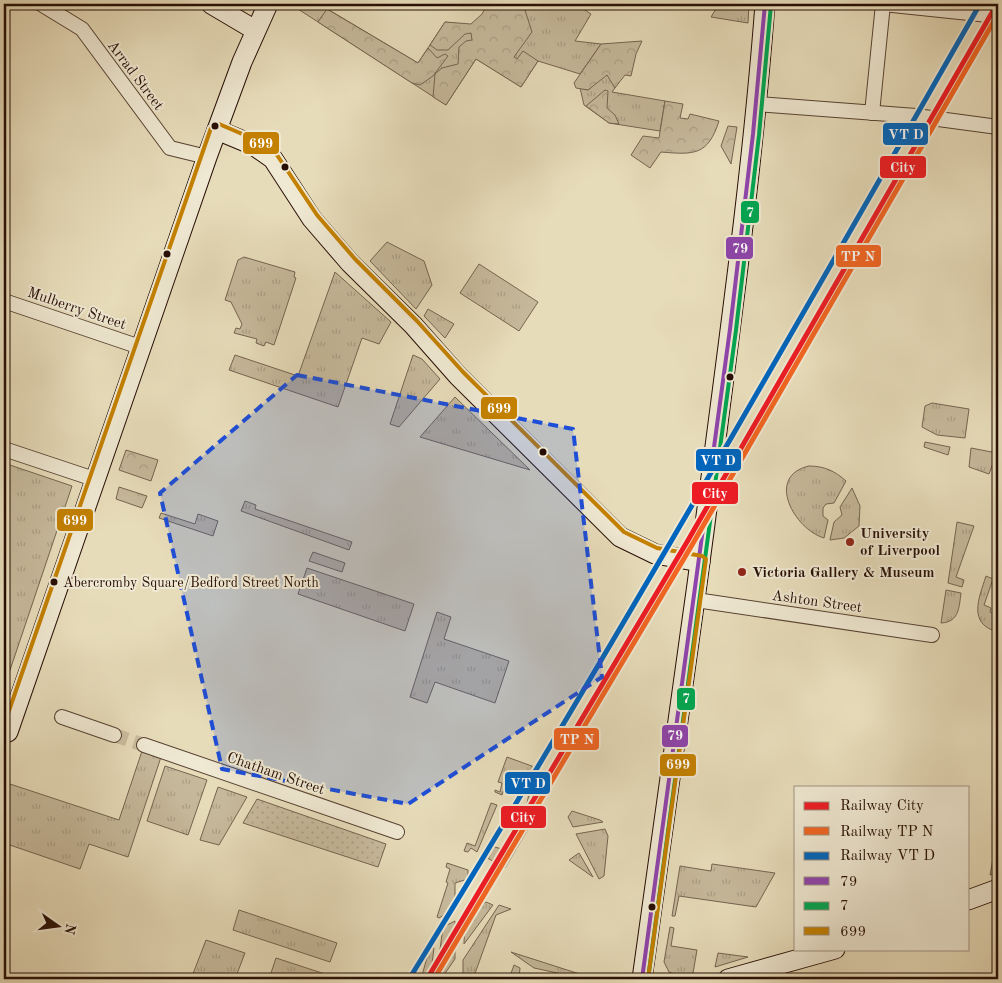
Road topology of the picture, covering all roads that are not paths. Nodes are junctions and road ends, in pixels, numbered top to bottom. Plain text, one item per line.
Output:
1 (41, 4) edge
2 (211, 4) edge
3 (268, 4) edge
4 (765, 4) edge
5 (883, 4) edge
6 (998, 16) edge
7 (255, 30) junction
8 (756, 104) junction
9 (872, 113) junction
10 (998, 127) edge
11 (218, 130) junction
12 (208, 157) junction
13 (4, 301) edge
14 (140, 347) junction
15 (4, 448) edge
16 (94, 479) junction
17 (700, 562) junction
18 (696, 600) junction
19 (932, 635) dead end
20 (62, 717) dead end
21 (8, 732) dead end
22 (114, 735) tunnel mouth
23 (144, 745) tunnel mouth
24 (396, 832) dead end
25 (998, 889) edge
26 (970, 899) edge
27 (831, 950) edge
28 (642, 979) edge
29 (728, 979) edge

1 - 12 street, Arrad Street
2 - 7 street
3 - 7 street
4 - 8 street
5 - 6 street
5 - 9 street
7 - 11 street
8 - 9 street
8 - 17 street
9 - 10 street
11 - 12 street
11 - 17 street
12 - 14 street
13 - 14 street, Mulberry Street
14 - 16 street
15 - 16 street
16 - 21 street
17 - 18 street
18 - 19 street, Ashton Street
18 - 28 street
20 - 22 street
23 - 24 street, Chatham Street
25 - 26 street
27 - 29 street

